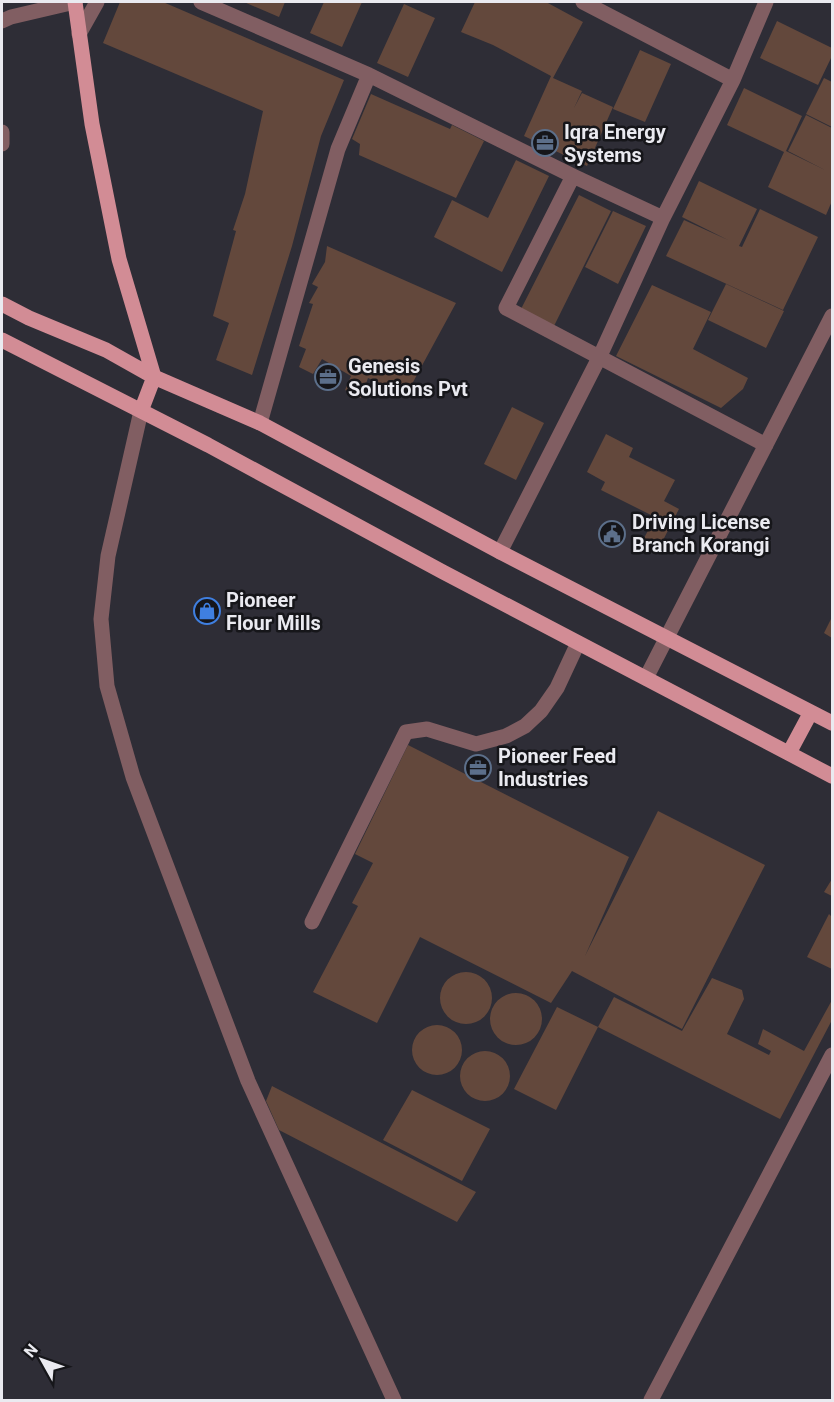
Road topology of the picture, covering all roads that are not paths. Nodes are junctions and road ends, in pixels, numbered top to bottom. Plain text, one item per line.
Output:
1 (75, 2) edge
2 (97, 2) edge
3 (201, 2) edge
4 (583, 2) edge
5 (766, 2) edge
6 (2, 21) edge
7 (80, 34) junction
8 (369, 75) junction
9 (733, 81) junction
10 (573, 176) junction
11 (663, 218) junction
12 (2, 304) edge
13 (832, 316) edge
14 (2, 340) edge
15 (600, 356) junction
16 (154, 377) junction
17 (141, 411) junction
18 (260, 423) junction
19 (766, 445) junction
20 (500, 552) junction
21 (667, 637) junction
22 (578, 643) junction
23 (646, 678) junction
24 (812, 712) junction
25 (832, 723) edge
26 (789, 753) junction
27 (832, 776) edge
28 (312, 922) dead end
29 (832, 1055) edge
30 (394, 1401) edge
31 (651, 1401) edge

1 - 6 street
1 - 7 main road
2 - 7 street
3 - 8 street
4 - 9 street
5 - 9 street
7 - 16 main road
8 - 10 street
8 - 18 street
9 - 11 street
10 - 11 street
10 - 15 street
11 - 15 street
12 - 16 main road
13 - 19 street
14 - 17 main road
15 - 19 street
15 - 20 street
16 - 17 main road
16 - 18 main road
17 - 22 main road
17 - 30 street
18 - 20 main road
19 - 21 street
20 - 21 main road
21 - 23 street
21 - 24 main road
22 - 23 main road
22 - 28 street
23 - 26 main road
24 - 25 main road
24 - 26 main road
26 - 27 main road
29 - 31 street

